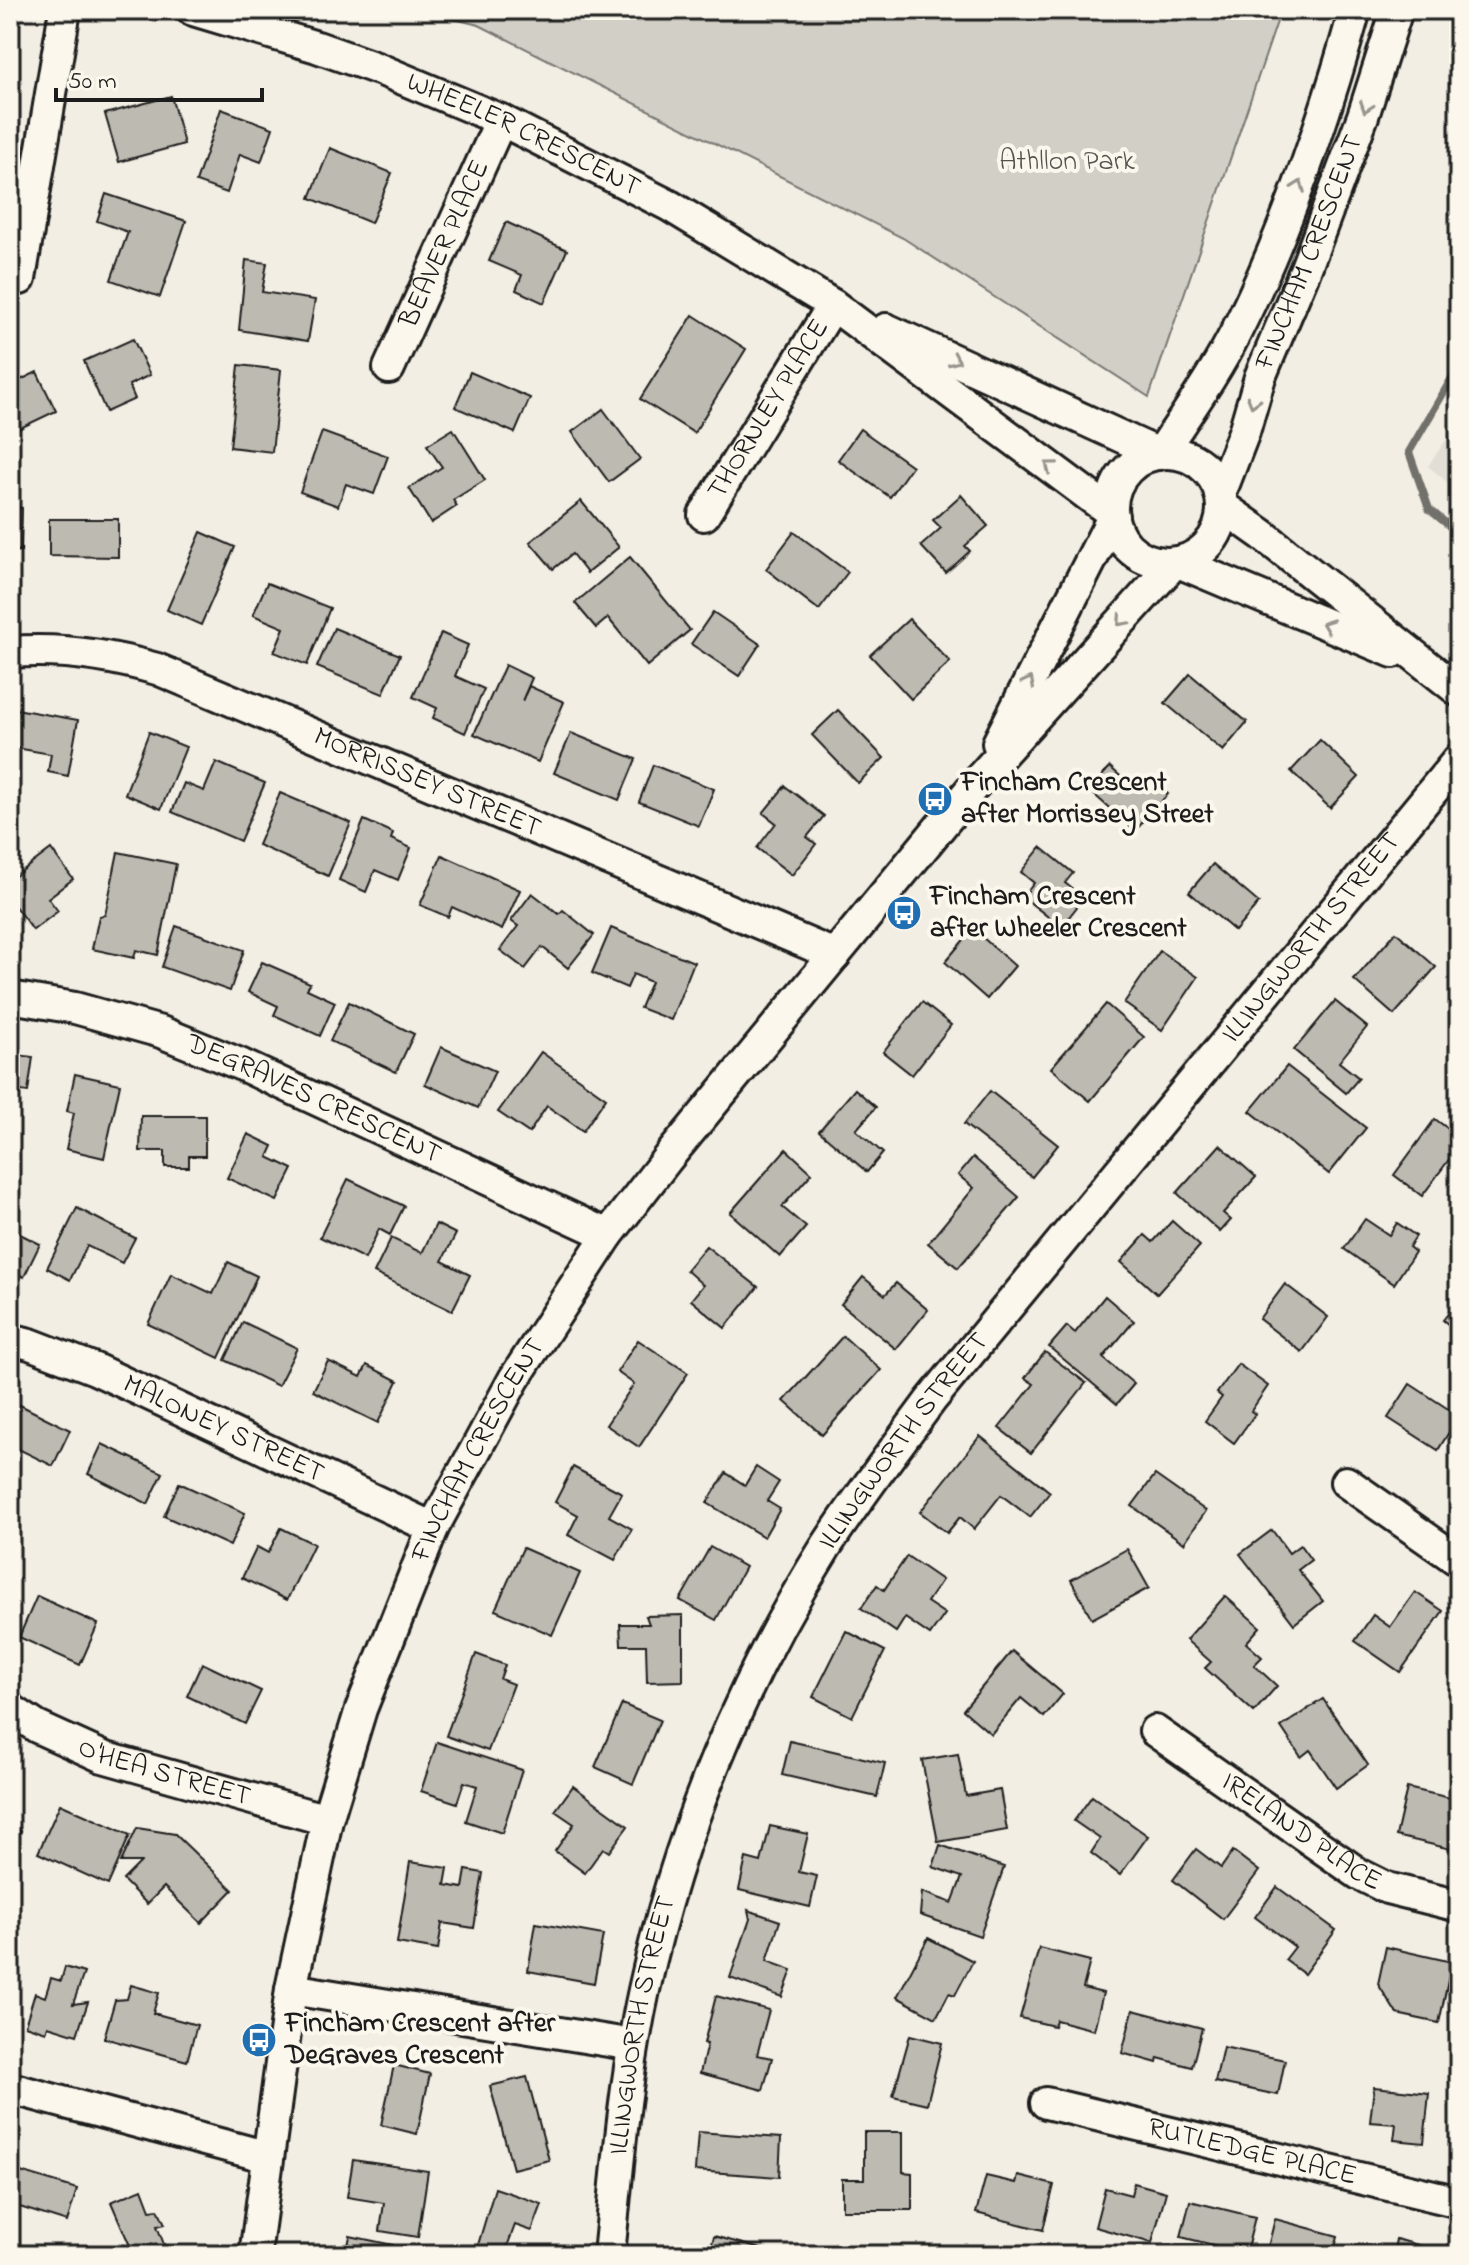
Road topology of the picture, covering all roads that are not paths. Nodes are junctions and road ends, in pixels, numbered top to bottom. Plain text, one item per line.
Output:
1 (65, 10) edge
2 (193, 10) edge
3 (1355, 10) edge
4 (1397, 10) edge
5 (501, 120) junction
6 (20, 279) dead end
7 (833, 305) junction
8 (389, 368) dead end
9 (1160, 453) junction
10 (1221, 500) junction
11 (704, 515) dead end
12 (1112, 515) junction
13 (1176, 563) junction
14 (10, 652) edge
15 (1425, 665) junction
16 (1459, 691) edge
17 (1459, 759) edge
18 (981, 777) junction
19 (835, 955) junction
20 (10, 997) edge
21 (608, 1235) junction
22 (10, 1339) edge
23 (1346, 1482) dead end
24 (433, 1528) junction
25 (1459, 1561) edge
26 (10, 1709) edge
27 (1155, 1731) dead end
28 (327, 1820) junction
29 (1459, 1906) edge
30 (291, 1989) junction
31 (633, 2045) junction
32 (10, 2088) edge
33 (1046, 2103) dead end
34 (268, 2157) junction
35 (1459, 2202) edge
36 (255, 2255) edge
37 (609, 2255) edge

1 - 6 street
2 - 5 street, WHEELER CRESCENT
9 -> 3 street, FINCHAM CRESCENT
4 -> 10 street, FINCHAM CRESCENT
5 - 7 street, WHEELER CRESCENT
5 - 8 street, BEAVER PLACE
7 -> 9 street, WHEELER CRESCENT
7 - 11 street, THORNLEY PLACE
12 -> 7 street, WHEELER CRESCENT
9 - 10 street
9 - 12 street
10 - 13 street
10 - 15 street
12 - 13 street
18 -> 12 street, FINCHAM CRESCENT
15 -> 13 street
13 -> 18 street, FINCHAM CRESCENT
14 - 19 street, MORRISSEY STREET
15 - 16 street
17 - 31 street, ILLINGWORTH STREET
18 - 19 street, FINCHAM CRESCENT
19 - 21 street, FINCHAM CRESCENT
20 - 21 street, DEGRAVES CRESCENT
21 - 24 street, FINCHAM CRESCENT
22 - 24 street, MALONEY STREET
23 - 25 street
24 - 28 street, FINCHAM CRESCENT
26 - 28 street, O'HEA STREET
27 - 29 street, IRELAND PLACE
28 - 30 street, FINCHAM CRESCENT
30 - 31 street
30 - 34 street, FINCHAM CRESCENT
31 - 37 street, ILLINGWORTH STREET
32 - 34 street
33 - 35 street, RUTLEDGE PLACE
34 - 36 street, FINCHAM CRESCENT

